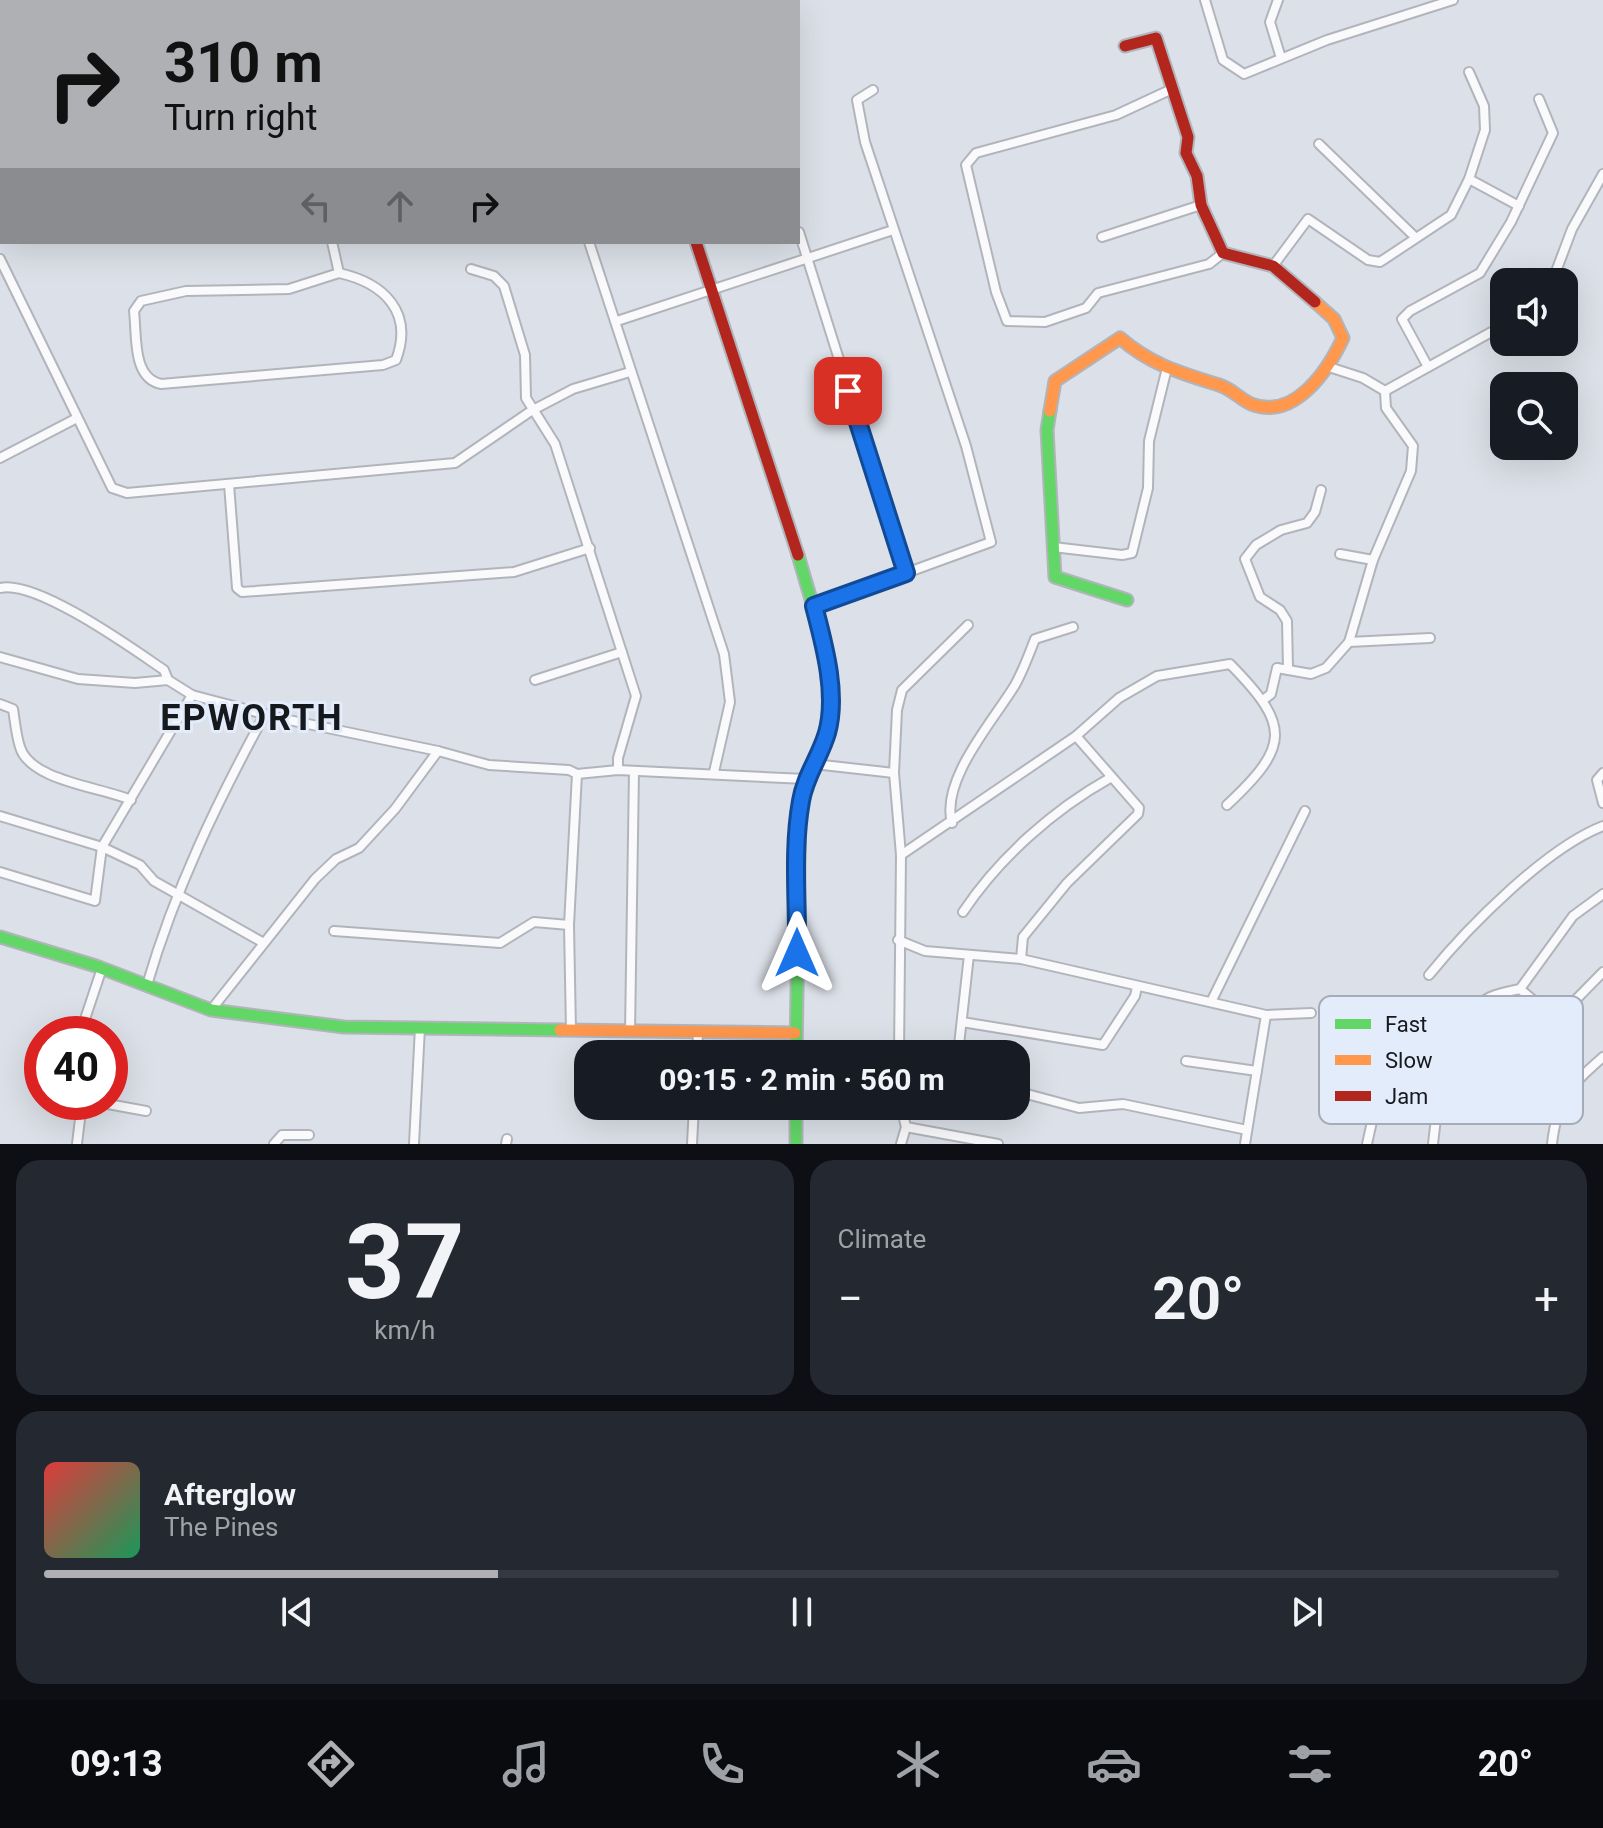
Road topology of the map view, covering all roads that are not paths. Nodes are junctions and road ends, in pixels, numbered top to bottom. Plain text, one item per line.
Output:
1 (1205, 0) edge
2 (1278, 0) edge
3 (1453, 0) edge
4 (1125, 46) dead end
5 (1281, 58) junction
6 (1469, 72) dead end
7 (1172, 89) junction
8 (873, 90) dead end
9 (1539, 99) dead end
10 (1319, 144) dead end
11 (1603, 174) edge
12 (1469, 179) junction
13 (1201, 205) junction
14 (1519, 206) junction
15 (893, 230) junction
16 (800, 235) edge
17 (1102, 237) dead end
18 (1415, 237) junction
19 (332, 244) edge
20 (590, 244) edge
21 (697, 244) edge
22 (1223, 253) junction
23 (0, 259) edge
24 (808, 260) junction
25 (1273, 266) junction
26 (1557, 268) edge
27 (471, 269) dead end
28 (339, 273) junction
29 (711, 288) junction
30 (617, 321) junction
31 (1490, 332) edge
32 (1427, 365) junction
33 (1329, 367) junction
34 (630, 372) junction
35 (1166, 372) junction
36 (1385, 391) junction
37 (531, 411) junction
38 (77, 418) junction
39 (0, 458) edge
40 (229, 484) junction
41 (1321, 490) dead end
42 (1053, 547) junction
43 (590, 548) junction
44 (1340, 554) dead end
45 (1373, 560) junction
46 (906, 573) junction
47 (0, 588) edge
48 (1127, 600) dead end
49 (814, 606) junction
50 (968, 625) dead end
51 (1073, 627) dead end
52 (1430, 638) dead end
53 (1349, 642) junction
54 (622, 652) junction
55 (0, 657) edge
56 (1288, 668) junction
57 (168, 680) junction
58 (535, 680) dead end
59 (192, 695) junction
60 (1263, 700) junction
61 (0, 704) edge
62 (265, 714) junction
63 (1076, 736) junction
64 (438, 751) junction
65 (814, 764) junction
66 (618, 770) junction
67 (634, 771) junction
68 (714, 772) junction
69 (894, 773) junction
70 (1603, 773) edge
71 (577, 774) junction
72 (1110, 778) junction
73 (806, 779) junction
74 (131, 800) junction
75 (1603, 803) edge
76 (1227, 805) dead end
77 (1305, 811) dead end
78 (0, 816) edge
79 (952, 823) junction
80 (1603, 826) edge
81 (102, 847) junction
82 (901, 855) junction
83 (0, 872) edge
84 (177, 894) junction
85 (1603, 894) edge
86 (963, 912) dead end
87 (569, 925) junction
88 (334, 931) dead end
89 (0, 937) edge
90 (898, 940) junction
91 (262, 942) junction
92 (969, 955) junction
93 (1021, 959) junction
94 (102, 968) junction
95 (1603, 972) edge
96 (1429, 975) dead end
97 (147, 985) junction
98 (1137, 987) junction
99 (1520, 989) junction
100 (1494, 996) edge
101 (1528, 996) edge
102 (1580, 996) edge
103 (1211, 1002) junction
104 (211, 1010) junction
105 (1311, 1013) dead end
106 (1266, 1015) junction
107 (86, 1016) edge
108 (962, 1022) junction
109 (420, 1027) junction
110 (571, 1031) junction
111 (630, 1032) junction
112 (698, 1033) junction
113 (795, 1033) junction
114 (698, 1040) edge
115 (795, 1040) edge
116 (899, 1040) edge
117 (960, 1040) edge
118 (1603, 1057) edge
119 (1186, 1061) dead end
120 (1257, 1071) junction
121 (1583, 1075) edge
122 (1030, 1095) edge
123 (128, 1108) edge
124 (146, 1111) dead end
125 (80, 1120) edge
126 (693, 1120) edge
127 (796, 1120) edge
128 (904, 1120) edge
129 (1371, 1124) edge
130 (1436, 1124) edge
131 (1554, 1124) edge
132 (906, 1127) junction
133 (1247, 1130) junction
134 (309, 1135) dead end
135 (77, 1144) edge
136 (274, 1144) edge
137 (414, 1144) edge
138 (692, 1144) edge
139 (796, 1144) edge
140 (901, 1144) edge
141 (998, 1144) edge
142 (1245, 1144) edge
143 (1367, 1144) edge
144 (1433, 1144) edge
145 (1552, 1144) edge

1 - 5 street
2 - 5 street
3 - 5 street
4 - 7 street
6 - 12 street
7 - 13 street
7 - 22 street
8 - 15 street
9 - 14 street
10 - 18 street
11 - 26 street
12 - 14 street
12 - 18 street
13 - 17 street
13 - 22 street
14 - 32 street
15 - 24 street
15 - 46 street
16 - 24 street
18 - 25 street
19 - 28 street
20 - 30 street
21 - 29 street
22 - 25 street
23 - 38 street
24 - 29 street
24 - 46 street
25 - 33 street
27 - 37 street
28 - 28 street
29 - 30 street
29 - 49 street
30 - 34 street
31 - 32 street
32 - 36 street
33 - 35 street
33 - 36 street
34 - 37 street
34 - 68 street
35 - 42 street
35 - 42 street
36 - 45 street
37 - 40 street
37 - 43 street
38 - 39 street
38 - 40 street
40 - 43 street
41 - 56 street
42 - 48 street
43 - 54 street
44 - 45 street
45 - 53 street
46 - 49 street
47 - 57 street
49 - 65 street
50 - 69 street
51 - 79 street
52 - 53 street
53 - 56 street
54 - 58 street
54 - 66 street
55 - 57 street
56 - 60 street
57 - 59 street
59 - 62 street
59 - 74 street
60 - 63 street
60 - 76 street
61 - 74 street
62 - 64 street
62 - 84 street
63 - 72 street
63 - 79 street
64 - 71 street
64 - 91 street
65 - 69 street
65 - 73 street
66 - 67 street
66 - 71 street
67 - 68 street
67 - 111 street
68 - 73 street
69 - 82 street
70 - 75 street
71 - 87 street
72 - 86 street
72 - 93 street
73 - 113 street
74 - 81 street
77 - 103 street
78 - 81 street
79 - 82 street
80 - 96 street
81 - 83 street
81 - 84 street
82 - 90 street
84 - 91 street
84 - 97 street
85 - 99 street
87 - 88 street
87 - 110 street
89 - 94 street
90 - 92 street
90 - 116 street
91 - 104 street
92 - 93 street
92 - 108 street
93 - 98 street
94 - 97 street
94 - 107 street
95 - 102 street
97 - 104 street
98 - 103 street
98 - 108 street
99 - 100 street
99 - 101 street
103 - 106 street
104 - 109 street
105 - 106 street
106 - 120 street
108 - 117 street
109 - 110 street
109 - 137 street
110 - 111 street
111 - 112 street
112 - 113 street
112 - 114 street
113 - 115 street
118 - 121 street
119 - 120 street
120 - 133 street
122 - 133 street
123 - 124 street
125 - 135 street
126 - 138 street
127 - 139 street
128 - 132 street
129 - 143 street
130 - 144 street
131 - 145 street
132 - 140 street
132 - 141 street
133 - 142 street
134 - 136 street

